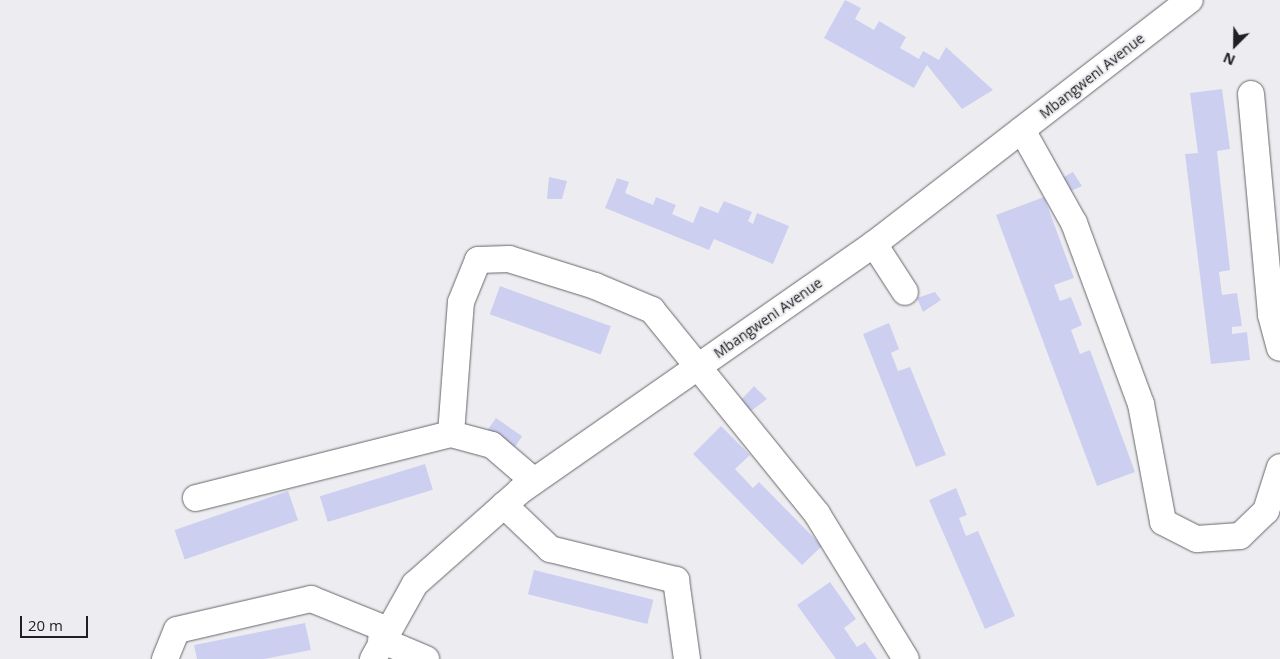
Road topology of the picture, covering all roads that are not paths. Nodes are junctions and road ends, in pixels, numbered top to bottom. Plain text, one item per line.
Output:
1 (1190, 0) edge
2 (1251, 94) dead end
3 (1022, 130) junction
4 (874, 244) junction
5 (905, 292) dead end
6 (1280, 348) edge
7 (698, 367) junction
8 (451, 434) junction
9 (1280, 467) edge
10 (534, 481) junction
11 (196, 498) dead end
12 (504, 505) junction
13 (381, 643) edge
14 (165, 659) edge
15 (426, 659) edge
16 (687, 659) edge
17 (906, 659) edge

1 - 3 street, Mbangweni Avenue
2 - 6 street
3 - 4 street, Mbangweni Avenue
3 - 9 street
4 - 5 street
4 - 7 street, Mbangweni Avenue
7 - 8 street
7 - 10 street, Mbangweni Avenue
7 - 17 street
8 - 10 street
8 - 11 street
10 - 12 street, Mbangweni Avenue
12 - 13 street, Mbangweni Avenue
12 - 16 street
13 - 14 street
13 - 15 street

